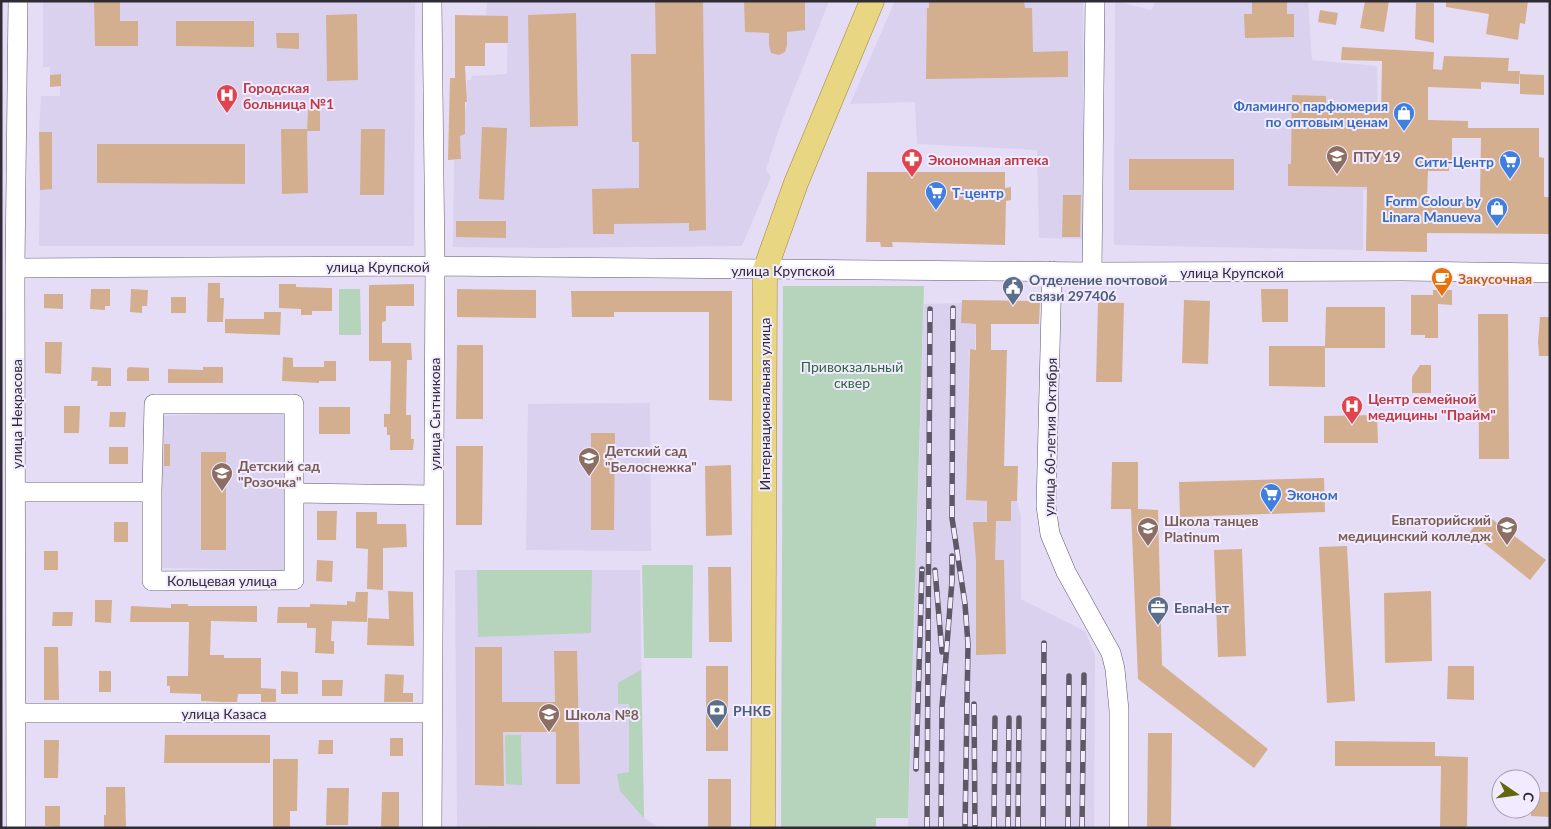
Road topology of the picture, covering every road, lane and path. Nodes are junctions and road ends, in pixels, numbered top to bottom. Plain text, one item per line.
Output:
1 (18, 1) edge
2 (432, 1) edge
3 (872, 1) edge
4 (1095, 1) edge
5 (435, 266) junction
6 (15, 268) junction
7 (764, 270) junction
8 (1052, 271) junction
9 (1092, 272) junction
10 (1550, 273) edge
11 (16, 492) junction
12 (152, 492) junction
13 (294, 493) junction
14 (433, 494) junction
15 (432, 713) junction
16 (16, 714) junction
17 (16, 828) edge
18 (432, 828) edge
19 (763, 828) edge
20 (1119, 828) edge

1 - 6 street, улица Некрасова
2 - 5 street, улица Сытникова
3 - 7 main road, Интернациональная улица
4 - 9 street
5 - 6 street, улица Крупской
5 - 7 street, улица Крупской
5 - 14 street, улица Сытникова
6 - 11 street, улица Некрасова
7 - 8 street, улица Крупской
7 - 19 main road, Интернациональная улица
8 - 9 street, улица Крупской
8 - 20 street, улица 60-летия Октября
9 - 10 street, улица Крупской
11 - 12 street
11 - 16 street, улица Некрасова
12 - 13 street, Кольцевая улица
12 - 13 street, Кольцевая улица
13 - 14 street
14 - 15 street, улица Сытникова
15 - 16 street, улица Казаса
15 - 18 street, улица Сытникова
16 - 17 street, улица Некрасова

